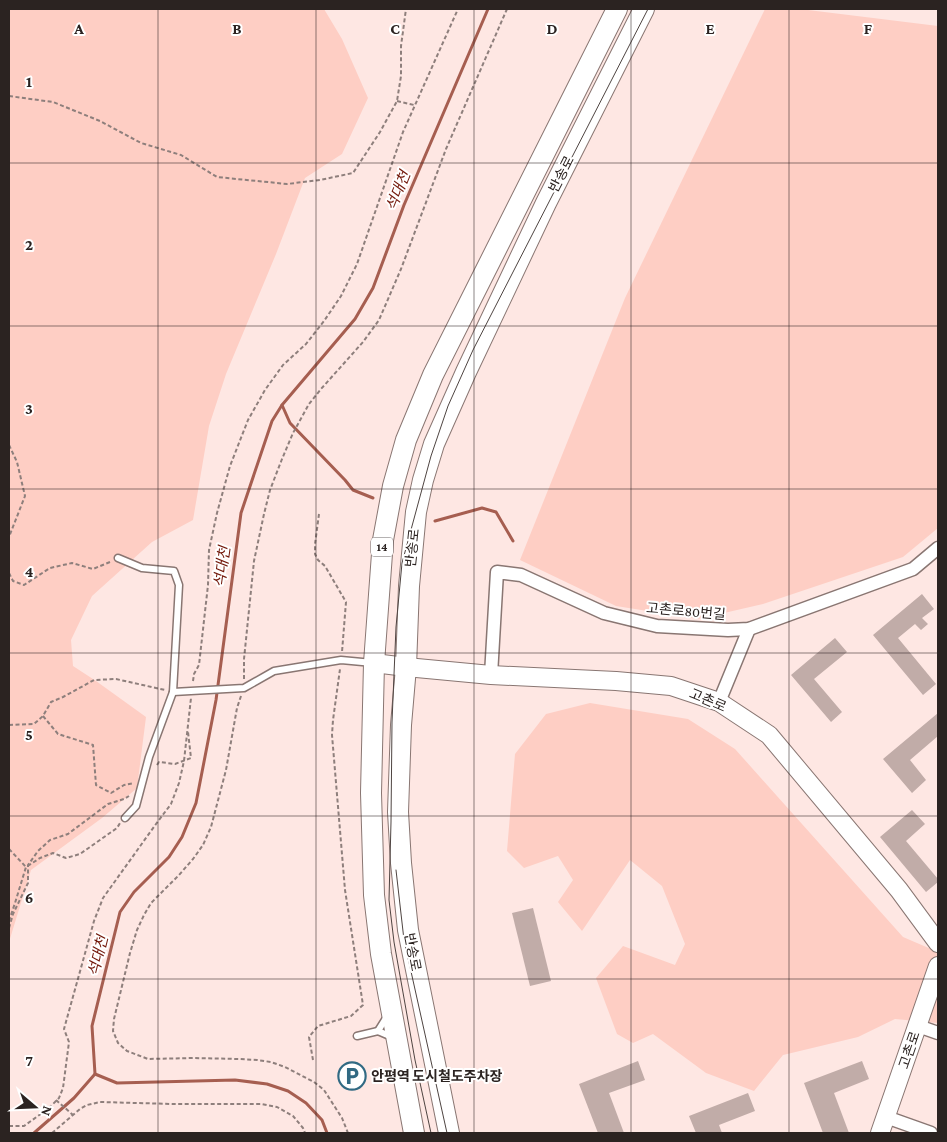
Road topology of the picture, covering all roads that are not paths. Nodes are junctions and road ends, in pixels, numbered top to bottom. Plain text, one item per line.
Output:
1 (617, 9) edge
2 (644, 9) edge
3 (938, 548) edge
4 (118, 558) road end
5 (749, 629) junction
6 (374, 663) junction
7 (406, 667) junction
8 (492, 675) junction
9 (172, 692) junction
10 (719, 702) junction
11 (125, 818) road end
12 (938, 943) edge
13 (938, 966) edge
14 (918, 1026) junction
15 (938, 1033) edge
16 (387, 1035) junction
17 (357, 1036) dead end
18 (883, 1125) edge
19 (938, 1126) edge
20 (414, 1133) edge
21 (449, 1133) edge
22 (931, 1133) edge
23 (936, 1133) edge

1 - 6 main road, 반송로 / 14
2 - 7 main road, 반송로 / 14
3 - 5 street, 고촌로80번길
4 - 9 lane
5 - 8 street, 고촌로80번길
5 - 10 street
6 - 7 street, 고촌로
6 - 9 lane
6 - 16 main road, 반송로 / 14
7 - 8 street, 고촌로
7 - 21 main road, 반송로 / 14
8 - 10 street, 고촌로
9 - 11 lane
10 - 12 street, 고촌로
13 - 14 street, 고촌로
14 - 15 street
14 - 18 street, 고촌로
16 - 17 lane
16 - 20 main road, 반송로 / 14
18 - 22 street
19 - 23 street

